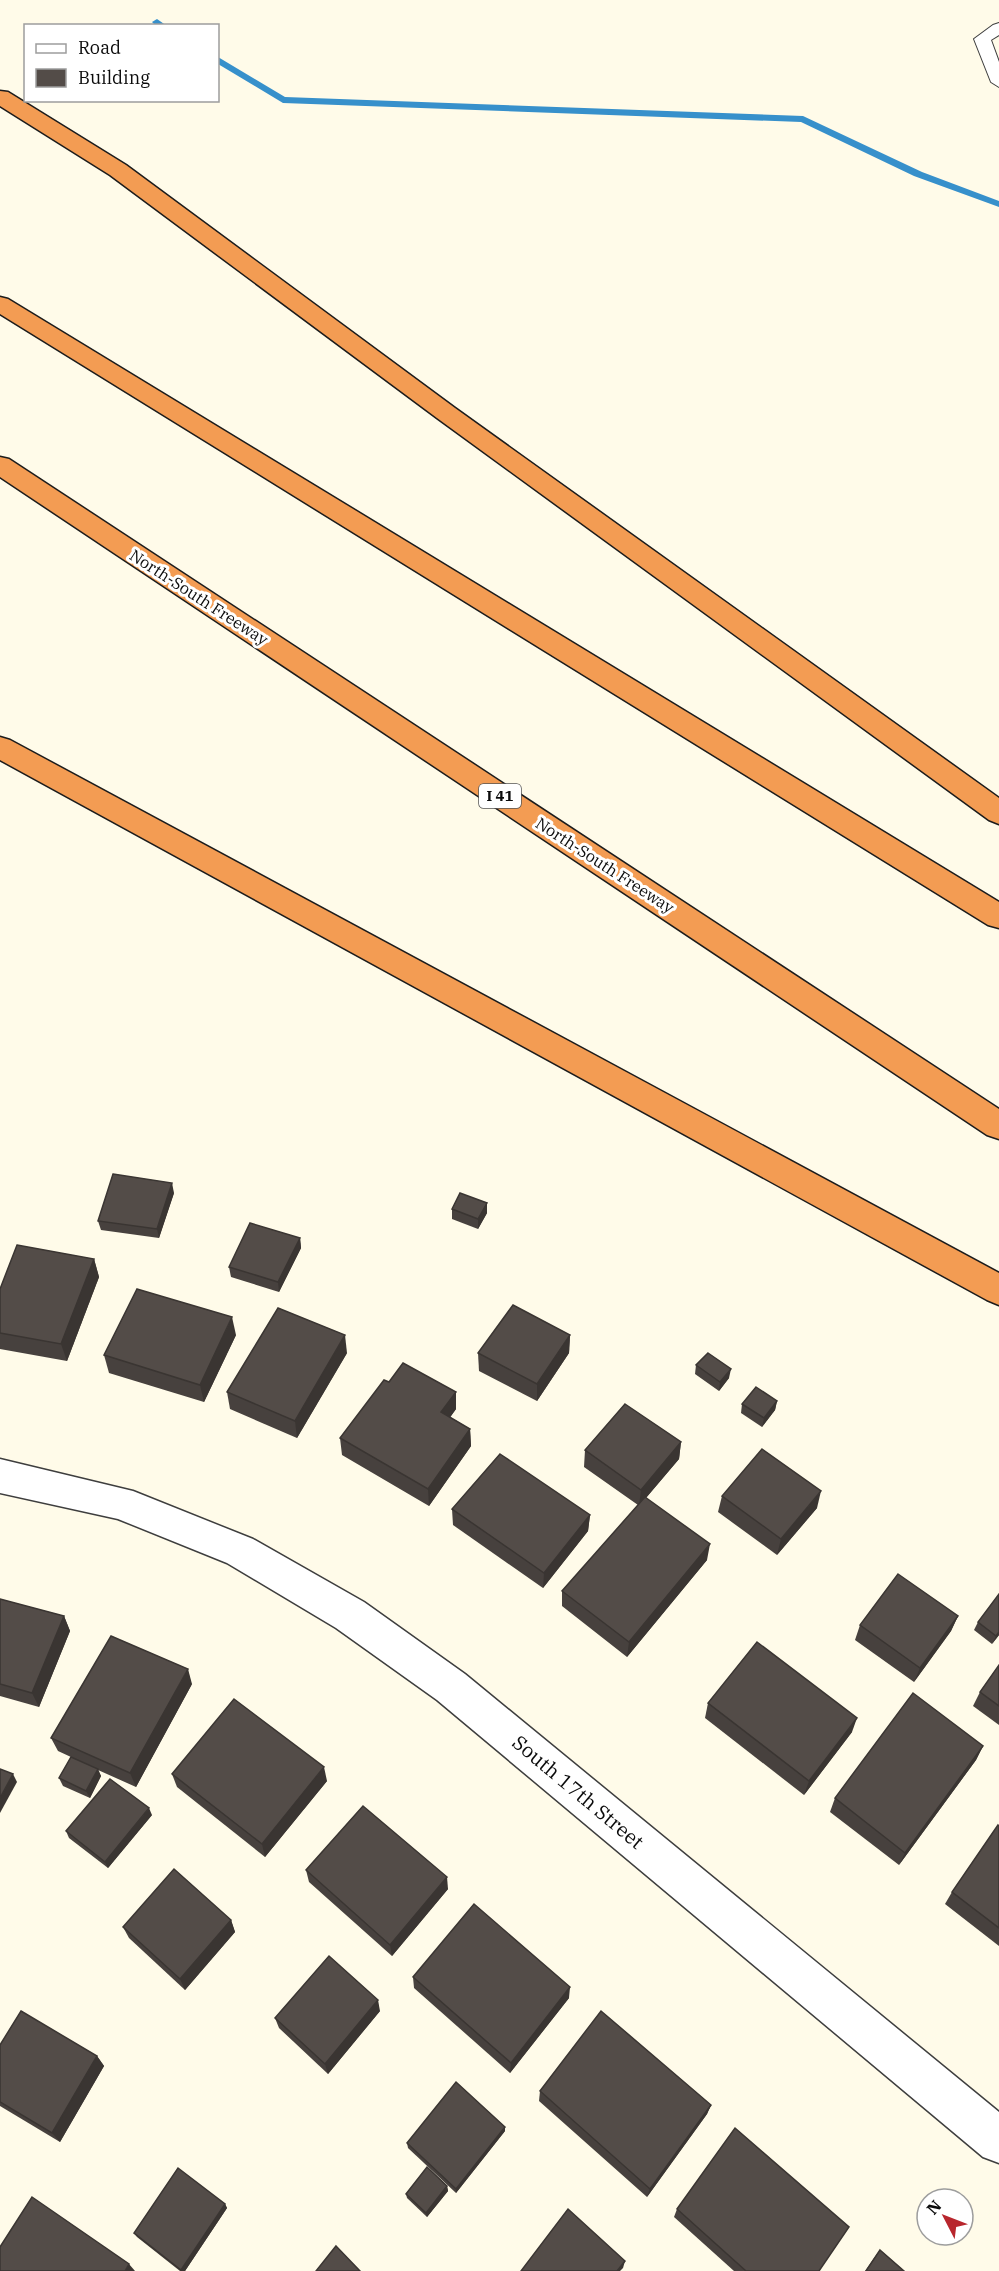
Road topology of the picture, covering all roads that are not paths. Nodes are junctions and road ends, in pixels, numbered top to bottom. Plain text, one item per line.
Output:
1 (999, 28) edge
2 (999, 82) edge
3 (1, 97) edge
4 (0, 304) edge
5 (0, 465) edge
6 (0, 747) edge
7 (999, 813) edge
8 (999, 918) edge
9 (999, 1126) edge
10 (999, 1290) edge
11 (0, 1476) edge
12 (999, 2141) edge

1 - 2 lane
3 - 7 highway
4 - 8 highway
5 - 9 highway, North-South Freeway / I 41
6 - 10 highway
11 - 12 street, South 17th Street

